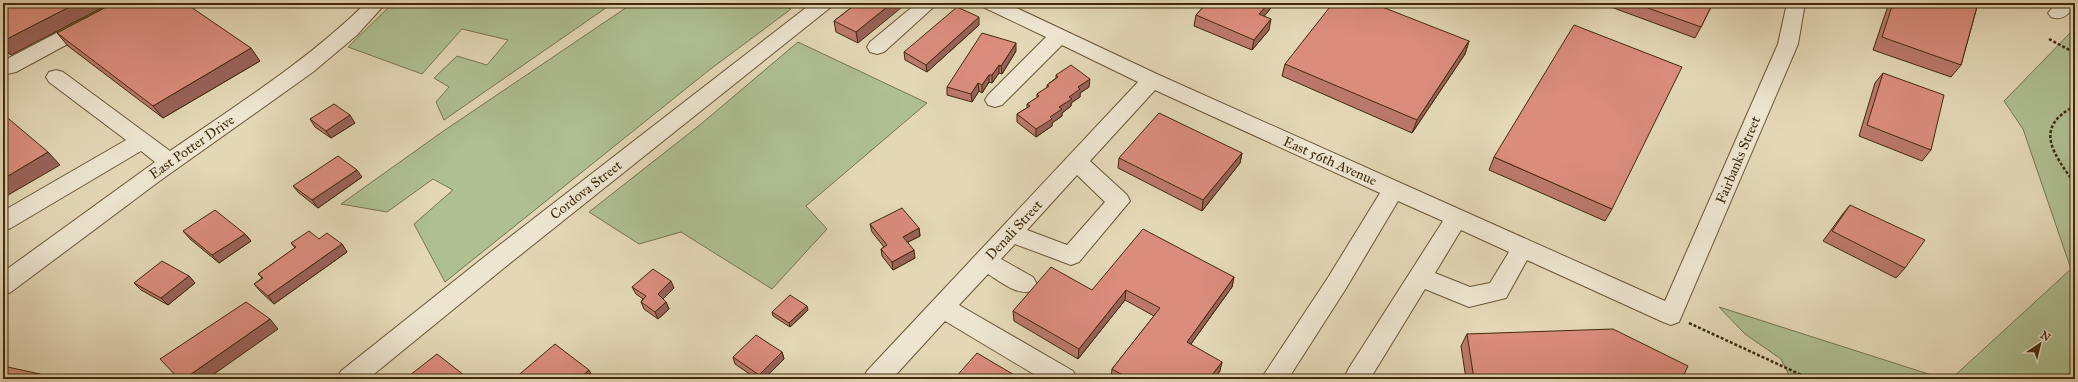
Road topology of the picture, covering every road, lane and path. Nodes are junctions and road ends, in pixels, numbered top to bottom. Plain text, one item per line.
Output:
1 (377, 3) edge
2 (824, 3) edge
3 (929, 3) edge
4 (990, 3) edge
5 (1796, 3) edge
6 (123, 4) edge
7 (1059, 36) junction
8 (2049, 39) dead end
9 (877, 47) dead end
10 (2075, 53) edge
11 (3, 68) edge
12 (56, 77) dead end
13 (1152, 80) junction
14 (995, 100) dead end
15 (2075, 106) edge
16 (141, 141) junction
17 (170, 162) junction
18 (1077, 162) junction
19 (2075, 184) edge
20 (1393, 190) junction
21 (1456, 219) junction
22 (3, 222) edge
23 (1011, 232) junction
24 (1522, 248) junction
25 (985, 261) junction
26 (1420, 277) junction
27 (5, 281) edge
28 (1025, 284) dead end
29 (942, 307) junction
30 (1671, 314) junction
31 (350, 379) edge
32 (876, 379) edge
33 (1064, 379) edge
34 (1274, 379) edge
35 (1363, 379) edge
36 (1810, 379) edge

1 - 17 street, East Potter Drive
2 - 31 street, Cordova Street
3 - 9 street
4 - 7 street, East 56th Avenue
5 - 30 street, Fairbanks Street
6 - 11 street
7 - 13 street, East 56th Avenue
7 - 14 street
8 - 10 path
12 - 16 street
13 - 18 street, Denali Street
13 - 20 street, East 56th Avenue
15 - 19 path
16 - 17 street
16 - 22 street
17 - 27 street, East Potter Drive
18 - 23 street, Denali Street
18 - 23 street
20 - 21 street, East 56th Avenue
20 - 34 street
21 - 24 street, East 56th Avenue
21 - 26 street
23 - 25 street, Denali Street
24 - 26 street
24 - 30 street, East 56th Avenue
25 - 28 street
25 - 29 street, Denali Street
26 - 35 street
29 - 32 street, Denali Street
29 - 33 street
30 - 36 path

